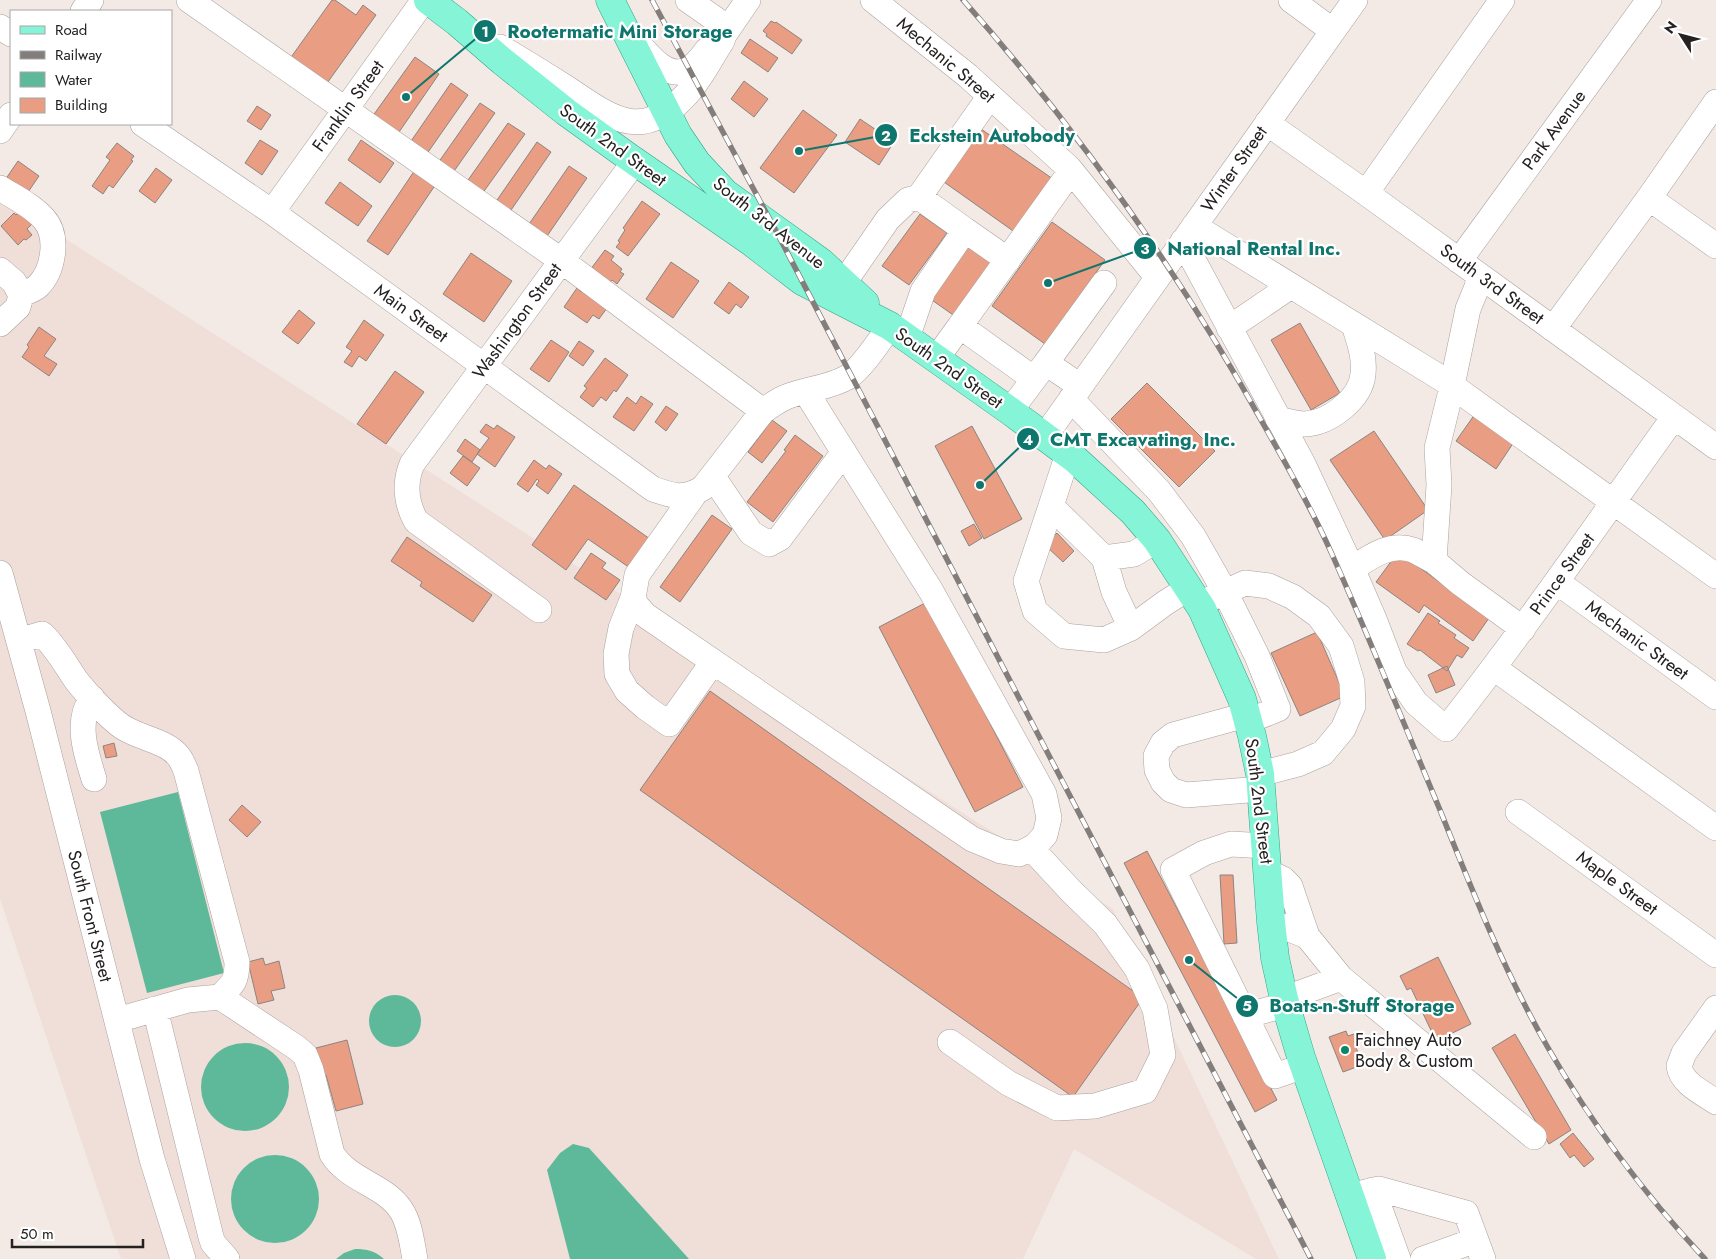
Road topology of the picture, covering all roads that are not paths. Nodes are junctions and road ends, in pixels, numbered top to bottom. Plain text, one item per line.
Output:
1 (188, 0) edge
2 (688, 0) edge
3 (748, 0) edge
4 (873, 0) edge
5 (1291, 0) edge
6 (1355, 0) edge
7 (1502, 0) edge
8 (1649, 0) edge
9 (433, 4) edge
10 (614, 9) edge
11 (1333, 31) junction
12 (726, 32) junction
13 (990, 96) junction
14 (1716, 102) edge
15 (346, 110) junction
16 (667, 112) junction
17 (10, 116) edge
18 (1267, 123) junction
19 (145, 125) edge
20 (0, 131) edge
21 (634, 161) junction
22 (1071, 171) junction
23 (0, 188) edge
24 (1366, 193) junction
25 (918, 197) junction
26 (1649, 198) junction
27 (272, 212) junction
28 (965, 230) junction
29 (1188, 234) junction
30 (1716, 246) edge
31 (1230, 248) junction
32 (1008, 260) junction
33 (562, 261) junction
34 (1459, 261) junction
35 (1198, 268) junction
36 (0, 270) edge
37 (1157, 277) junction
38 (1481, 277) junction
39 (1104, 283) dead end
40 (1291, 286) junction
41 (839, 290) junction
42 (21, 294) junction
43 (0, 324) edge
44 (1354, 325) junction
45 (960, 326) junction
46 (1228, 328) junction
47 (1553, 329) junction
48 (899, 332) junction
49 (936, 359) junction
50 (484, 367) junction
51 (1040, 371) junction
52 (1452, 386) junction
53 (806, 392) junction
54 (1075, 393) junction
55 (763, 411) junction
56 (1010, 411) junction
57 (1674, 417) junction
58 (1278, 419) junction
59 (1105, 434) junction
60 (1045, 436) junction
61 (1716, 447) edge
62 (844, 452) junction
63 (1074, 459) junction
64 (697, 489) junction
65 (1613, 503) junction
66 (1051, 506) junction
67 (1156, 540) junction
68 (1104, 558) junction
69 (1434, 561) junction
70 (1352, 570) junction
71 (0, 573) edge
72 (1716, 576) edge
73 (1557, 582) junction
74 (1225, 592) junction
75 (1194, 596) junction
76 (633, 598) junction
77 (539, 610) dead end
78 (1131, 628) junction
79 (1523, 629) junction
80 (19, 641) junction
81 (713, 662) junction
82 (1494, 668) junction
83 (1716, 697) edge
84 (92, 698) junction
85 (1247, 718) junction
86 (94, 779) dead end
87 (1260, 781) junction
88 (1518, 812) dead end
89 (1716, 828) edge
90 (1031, 848) junction
91 (1267, 859) junction
92 (1271, 922) junction
93 (1307, 936) junction
94 (1716, 955) edge
95 (1342, 978) junction
96 (220, 997) junction
97 (1285, 1002) junction
98 (1716, 1008) edge
99 (155, 1009) junction
100 (1245, 1016) junction
101 (117, 1020) junction
102 (950, 1042) dead end
103 (1304, 1066) junction
104 (1716, 1102) edge
105 (1534, 1137) dead end
106 (1361, 1193) junction
107 (1479, 1249) edge
108 (183, 1259) edge
109 (227, 1259) edge
110 (415, 1259) edge
111 (1372, 1259) edge
112 (1398, 1259) edge
113 (1423, 1259) edge

1 - 15 street
2 - 12 street
3 - 12 street
4 - 13 street, Mechanic Street
5 - 11 street
6 - 11 street, Winter Street
7 - 24 street
8 - 34 street, Park Avenue
9 - 15 street, Franklin Street
9 - 16 street
9 - 21 main road, South 2nd Street
10 - 12 street
10 - 16 main road, South 3rd Avenue
11 - 18 street, Winter Street
12 - 16 street
13 - 22 street, Mechanic Street
13 - 25 street
14 - 26 street
15 - 27 street, Franklin Street
15 - 33 street
16 - 41 main road, South 3rd Avenue
17 - 20 street
18 - 24 street, South 3rd Street
18 - 29 street, Winter Street
19 - 27 street, Main Street
21 - 33 street, Washington Street
21 - 41 main road, South 2nd Street
22 - 32 street
22 - 37 street, Mechanic Street
23 - 42 street
24 - 34 street, South 3rd Street
25 - 28 street
25 - 41 street
26 - 30 street
26 - 47 street
27 - 50 street, Main Street
28 - 32 street
28 - 48 street
29 - 31 street
29 - 35 street
29 - 37 street, Winter Street
31 - 35 street
31 - 40 street
32 - 45 street
33 - 50 street, Washington Street
33 - 55 street
34 - 38 street, South 3rd Street
35 - 46 street
36 - 42 street
37 - 54 street, Winter Street
38 - 47 street, South 3rd Street
38 - 52 street
39 - 51 street
40 - 44 street
40 - 46 street
41 - 48 main road, South 3rd Avenue
42 - 43 street
44 - 52 street
44 - 58 street
45 - 49 street
45 - 51 street
46 - 58 street
47 - 57 street, South 3rd Street
48 - 49 main road, South 2nd Street
48 - 53 street
49 - 56 main road, South 2nd Street
50 - 64 street, Main Street
50 - 77 street, Washington Street
51 - 54 street
51 - 56 street
52 - 65 street
52 - 69 street
53 - 55 street
53 - 62 street
54 - 59 street
54 - 60 street, Winter Street
55 - 64 street
56 - 60 main road, South 2nd Street
57 - 61 street, South 3rd Street
57 - 65 street, Prince Street
58 - 70 street
59 - 63 street
59 - 74 street
60 - 63 main road, South 2nd Street
62 - 64 street
62 - 90 street
63 - 66 street
63 - 67 main road, South 2nd Street
64 - 76 street
65 - 72 street
65 - 73 street, Prince Street
66 - 68 street
66 - 78 street
67 - 68 street
67 - 75 main road, South 2nd Street
68 - 78 street
69 - 70 street
69 - 79 street
70 - 82 street, Prince Street
71 - 80 street, South Front Street
73 - 79 street, Prince Street
73 - 83 street, Mechanic Street
74 - 75 street
74 - 85 street
74 - 87 street
75 - 78 street
75 - 85 main road, South 2nd Street
76 - 81 street
76 - 81 street
79 - 82 street, Prince Street
80 - 84 street
80 - 101 street, South Front Street
81 - 90 street
82 - 89 street
84 - 86 street
84 - 96 street
85 - 87 main road, South 2nd Street
85 - 87 street
87 - 91 main road, South 2nd Street
88 - 94 street, Maple Street
90 - 102 street
91 - 92 main road, South 2nd Street
91 - 93 street
91 - 100 street
92 - 93 street
92 - 97 main road, South 2nd Street
93 - 95 street
95 - 97 street
95 - 105 street
96 - 99 street
96 - 110 street
97 - 100 street
97 - 103 main road, South 2nd Street
98 - 104 street
99 - 101 street
99 - 109 street
100 - 103 street
101 - 108 street, South Front Street
103 - 106 main road, South 2nd Street
106 - 107 street
106 - 111 main road, South 2nd Street
106 - 112 street
107 - 113 street

